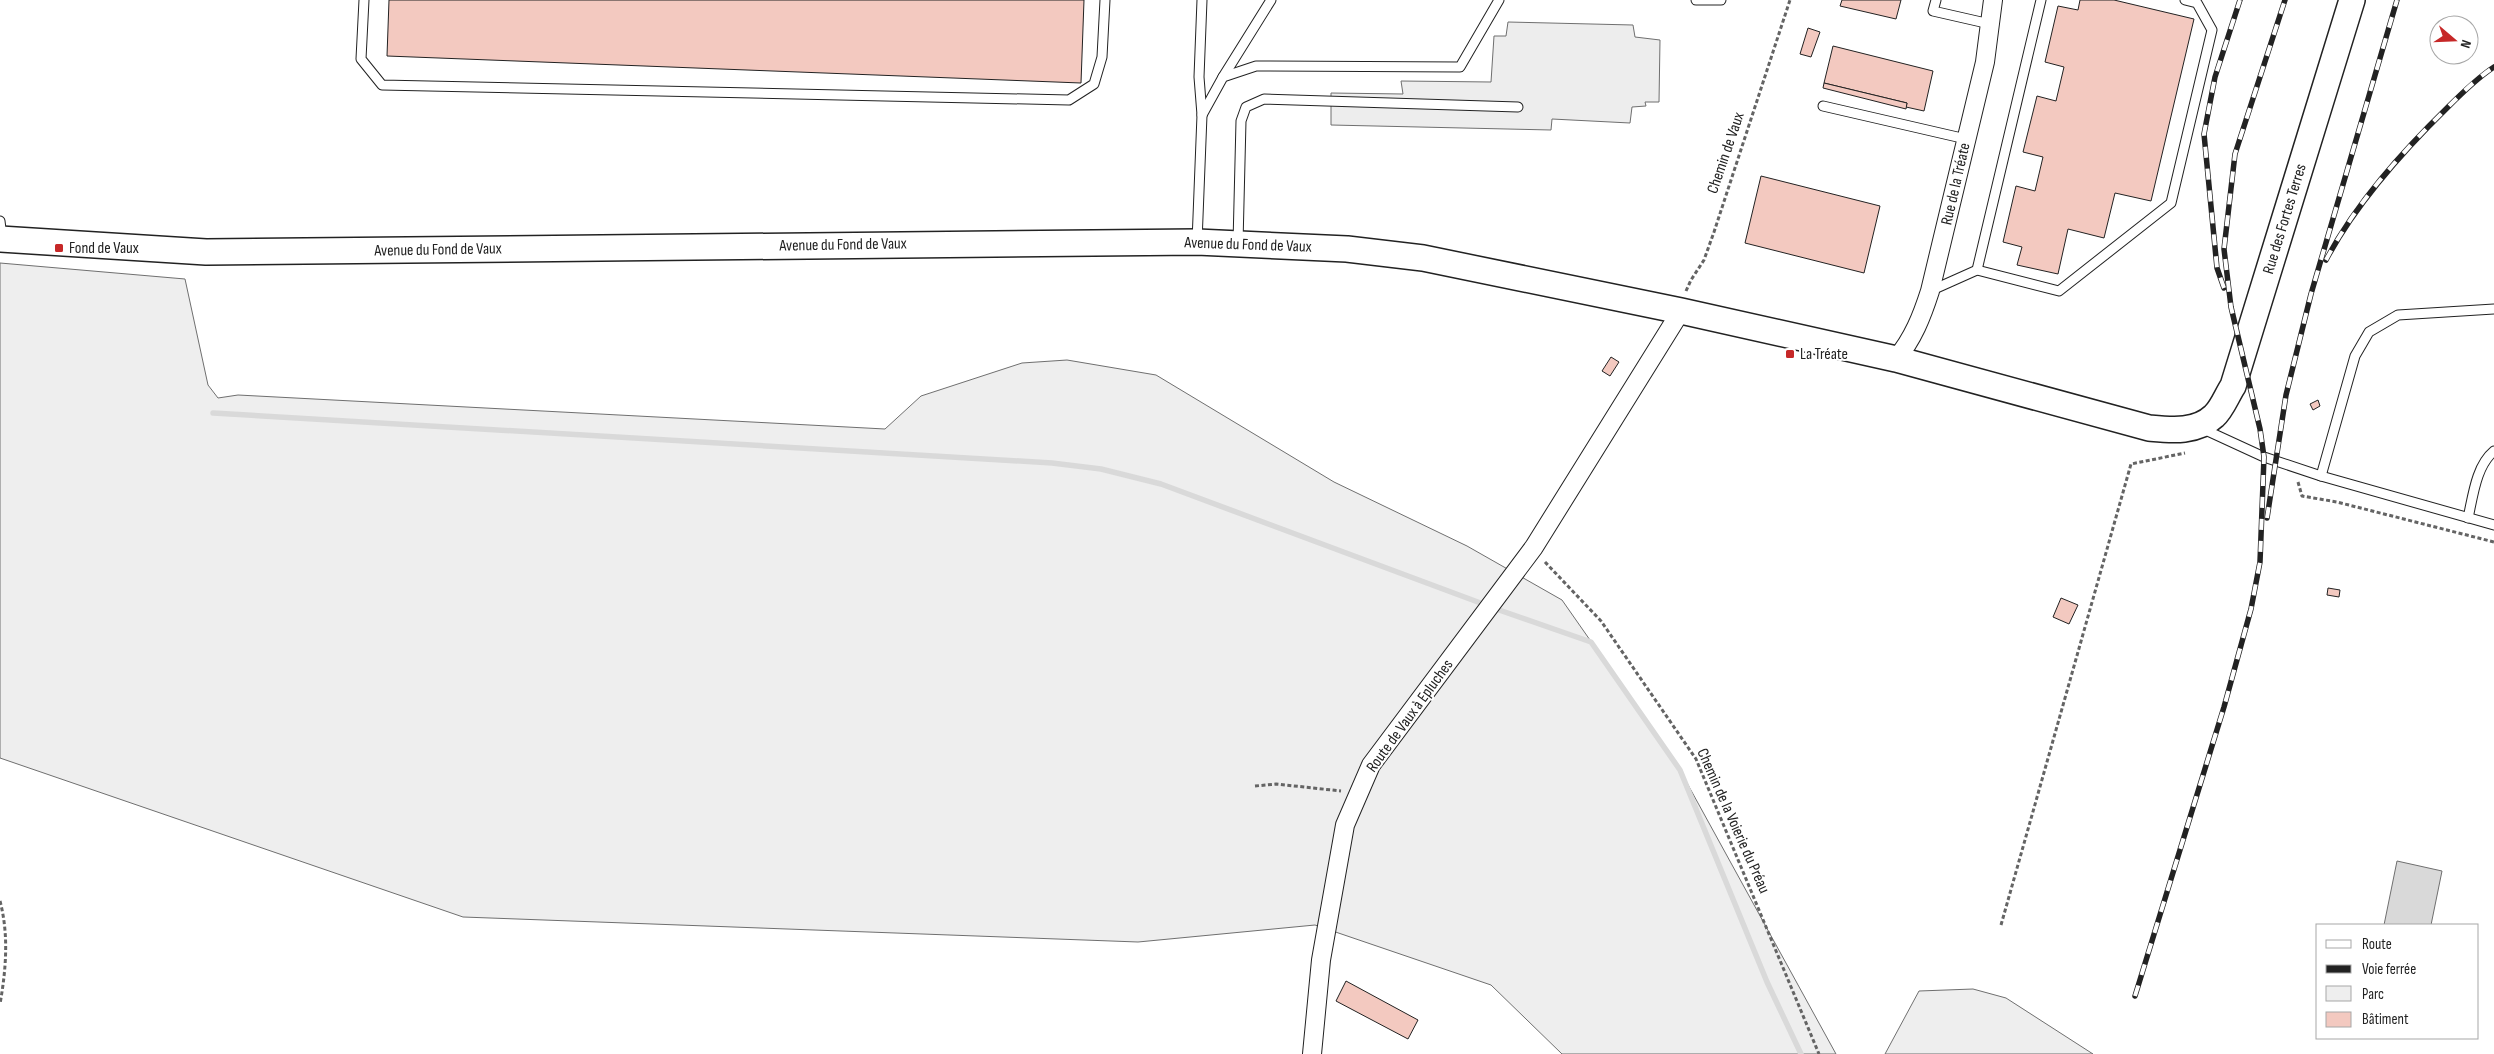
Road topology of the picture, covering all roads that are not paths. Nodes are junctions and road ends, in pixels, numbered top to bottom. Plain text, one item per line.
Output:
1 (364, 0) edge
2 (1105, 0) edge
3 (1202, 0) edge
4 (1271, 0) edge
5 (1500, 0) edge
6 (1696, 0) edge
7 (1721, 0) edge
8 (1936, 0) edge
9 (1993, 0) edge
10 (2041, 0) edge
11 (2185, 0) edge
12 (2352, 0) edge
13 (1990, 24) junction
14 (1222, 77) junction
15 (1823, 106) dead end
16 (1518, 107) dead end
17 (1202, 115) junction
18 (1966, 139) junction
19 (1, 233) edge
20 (1198, 242) junction
21 (1238, 243) junction
22 (1977, 270) junction
23 (1930, 291) junction
24 (2494, 309) edge
25 (1681, 312) junction
26 (1896, 359) junction
27 (2198, 426) junction
28 (2494, 451) edge
29 (2321, 476) junction
30 (2468, 518) junction
31 (2494, 525) edge
32 (1312, 1054) edge

1 - 2 lane
3 - 17 lane
4 - 14 lane
5 - 14 lane
6 - 7 lane
8 - 13 lane
9 - 13 street, Rue de la Tréate
10 - 22 lane
11 - 22 lane
12 - 27 street, Rue des Fortes Terres
13 - 18 street, Rue de la Tréate
14 - 17 lane
15 - 18 lane
16 - 21 lane
17 - 20 lane
18 - 23 street, Rue de la Tréate
19 - 20 street, Avenue du Fond de Vaux
20 - 21 street, Avenue du Fond de Vaux
21 - 25 street, Avenue du Fond de Vaux
22 - 23 lane
23 - 26 street, Rue de la Tréate
24 - 29 lane
25 - 26 street, Avenue du Fond de Vaux
25 - 32 street, Route de Vaux à Epluches
26 - 27 street, Avenue du Fond de Vaux
27 - 29 lane
28 - 30 lane
29 - 30 lane
30 - 31 lane

